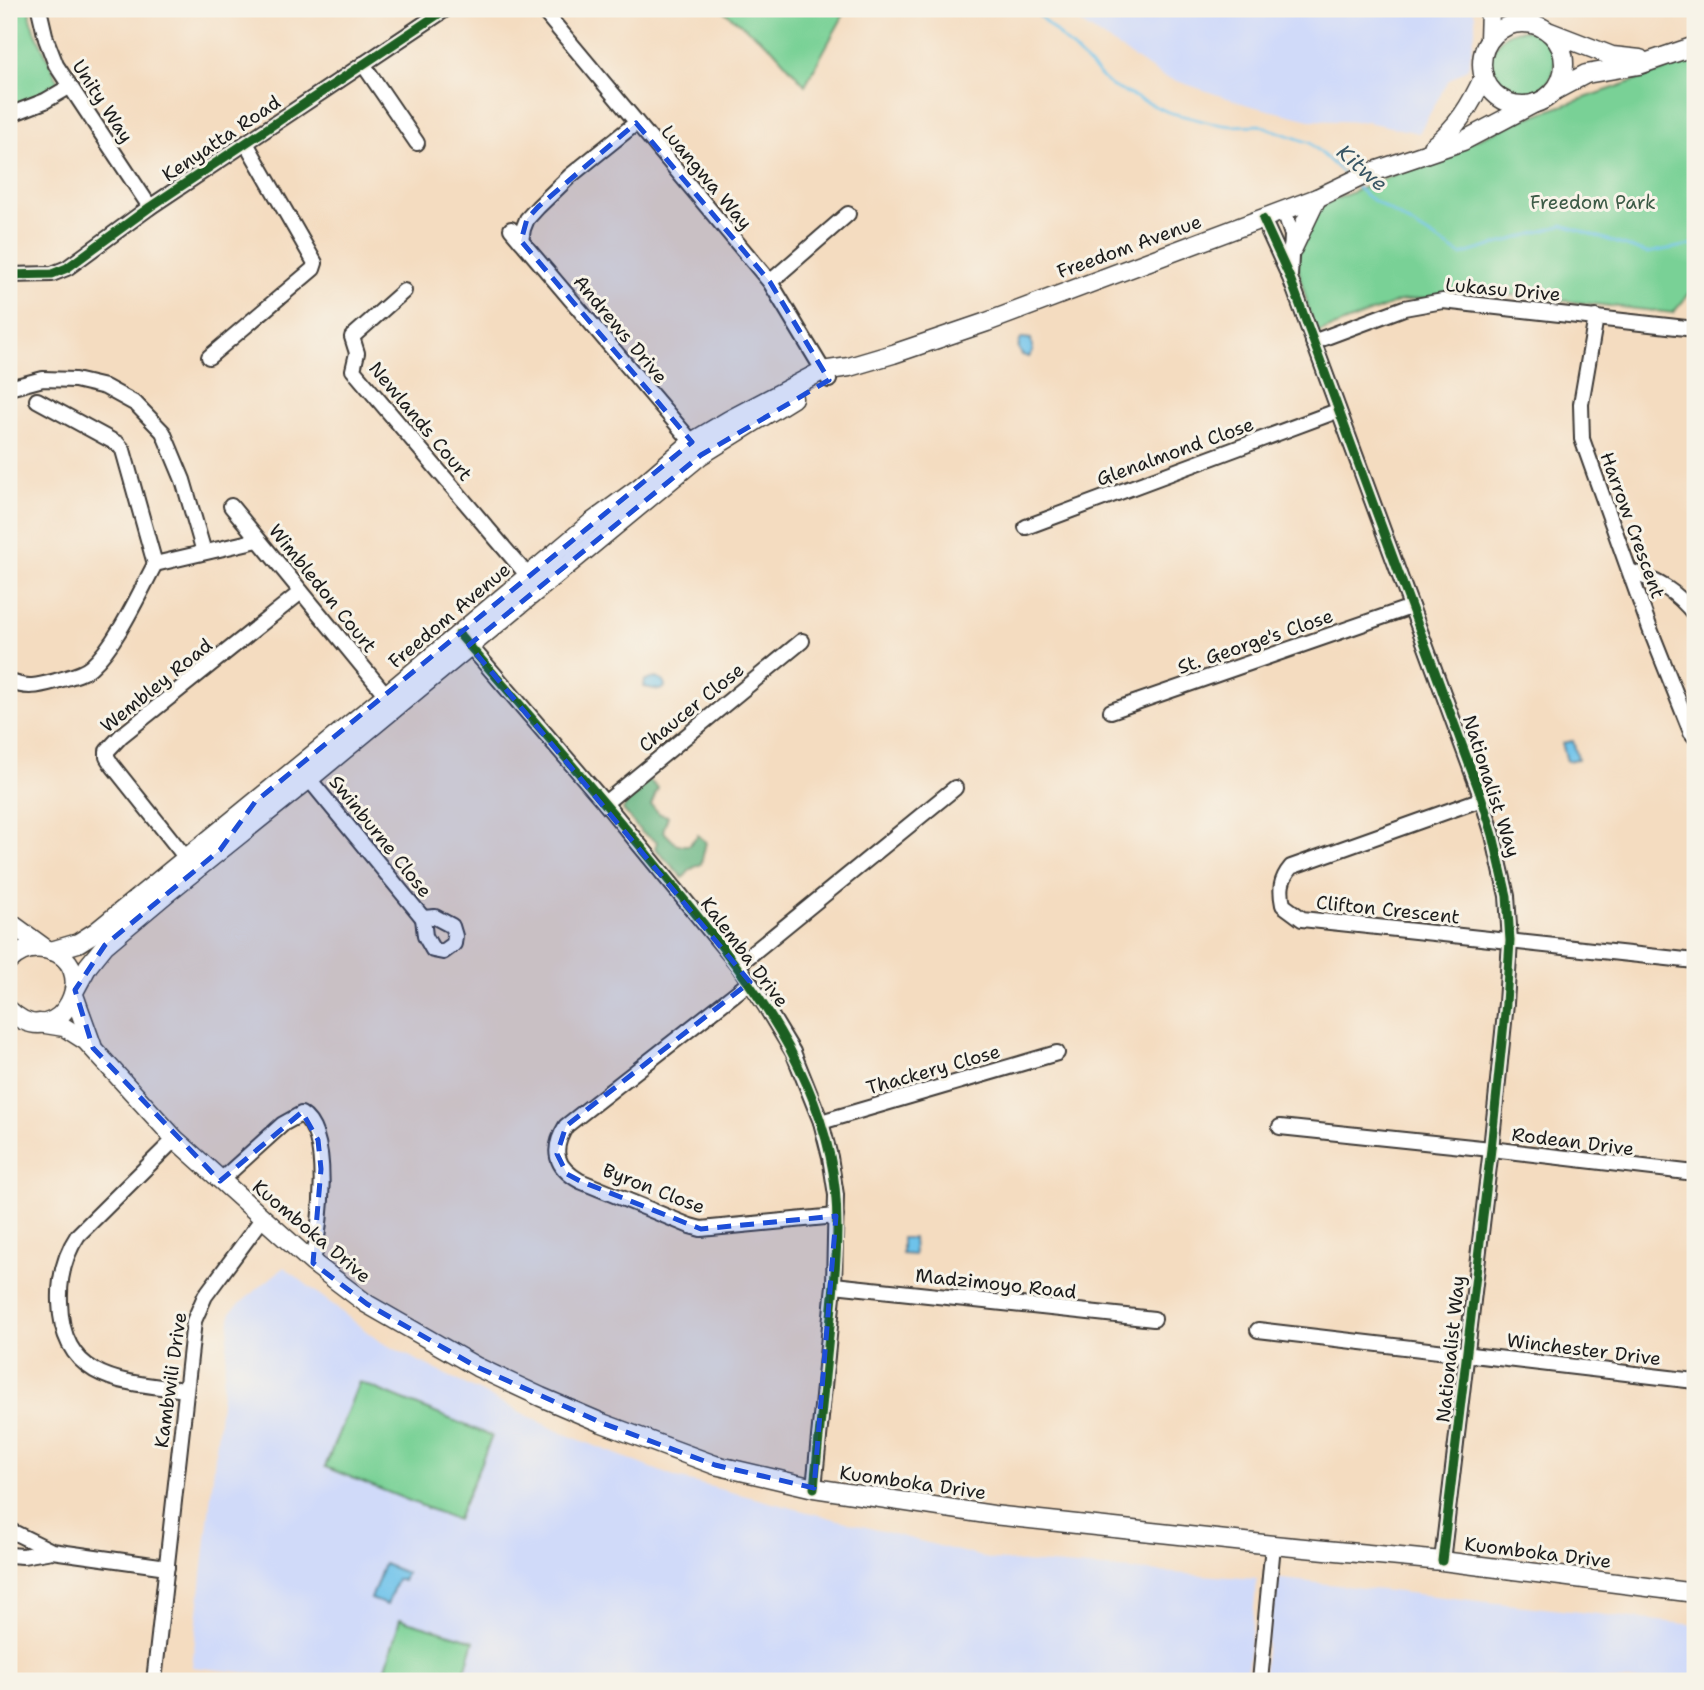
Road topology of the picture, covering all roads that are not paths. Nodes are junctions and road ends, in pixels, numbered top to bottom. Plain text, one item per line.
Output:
1 (39, 9) edge
2 (446, 9) edge
3 (542, 9) edge
4 (1490, 9) edge
5 (1513, 9) edge
6 (1541, 28) junction
7 (1489, 40) junction
8 (1695, 47) edge
9 (1650, 61) junction
10 (363, 64) junction
11 (1484, 76) junction
12 (69, 87) junction
13 (1554, 91) junction
14 (1535, 103) junction
15 (9, 115) edge
16 (636, 123) junction
17 (246, 142) junction
18 (417, 143) dead end
19 (1420, 156) junction
20 (1317, 198) junction
21 (150, 207) junction
22 (1284, 210) junction
23 (848, 214) dead end
24 (1263, 219) junction
25 (511, 229) dead end
26 (522, 241) junction
27 (1293, 248) junction
28 (9, 275) edge
29 (1290, 278) junction
30 (770, 282) junction
31 (404, 290) dead end
32 (1596, 317) junction
33 (1695, 329) edge
34 (1312, 342) junction
35 (209, 357) dead end
36 (825, 376) junction
37 (9, 388) edge
38 (37, 400) dead end
39 (1337, 411) junction
40 (697, 449) junction
41 (231, 506) dead end
42 (1026, 527) dead end
43 (258, 540) junction
44 (204, 552) junction
45 (155, 564) junction
46 (1630, 571) junction
47 (528, 576) junction
48 (302, 592) junction
49 (1411, 607) junction
50 (1695, 615) edge
51 (464, 640) junction
52 (802, 641) dead end
53 (9, 681) edge
54 (386, 695) junction
55 (1111, 711) dead end
56 (1695, 737) edge
57 (309, 779) junction
58 (955, 789) dead end
59 (1482, 799) junction
60 (255, 802) junction
61 (605, 803) junction
62 (220, 850) junction
63 (186, 859) junction
64 (423, 918) dead end
65 (9, 922) edge
66 (9, 937) edge
67 (101, 938) junction
68 (1510, 942) junction
69 (49, 950) junction
70 (9, 952) edge
71 (9, 961) edge
72 (1695, 961) edge
73 (738, 965) junction
74 (750, 982) junction
75 (74, 993) junction
76 (9, 1010) edge
77 (9, 1021) edge
78 (33, 1023) junction
79 (93, 1048) junction
80 (1057, 1053) dead end
81 (821, 1122) junction
82 (1280, 1127) dead end
83 (175, 1139) junction
84 (1491, 1149) junction
85 (1695, 1173) edge
86 (220, 1181) junction
87 (836, 1216) junction
88 (262, 1219) junction
89 (313, 1263) junction
90 (834, 1285) junction
91 (1154, 1319) dead end
92 (1258, 1330) dead end
93 (1468, 1355) junction
94 (1695, 1381) edge
95 (186, 1390) junction
96 (814, 1489) junction
97 (9, 1530) edge
98 (1273, 1545) junction
99 (52, 1551) junction
100 (9, 1555) edge
101 (1442, 1561) junction
102 (167, 1566) junction
103 (1695, 1593) edge
104 (154, 1681) edge
105 (1260, 1681) edge

1 - 12 street, Unity Way
2 - 10 street, Kenyatta Road
3 - 16 street, Luangwa Way
4 - 7 main road
5 - 6 main road
6 - 7 main road
6 - 9 main road
6 - 13 main road
7 - 11 main road
8 - 9 main road
9 - 13 main road
10 - 17 street, Kenyatta Road
10 - 18 street
11 - 14 main road
11 - 19 main road, Freedom Avenue
12 - 15 street
12 - 21 street, Unity Way
13 - 14 main road
14 - 19 main road, Freedom Avenue
16 - 26 street
16 - 30 street, Luangwa Way
17 - 21 street, Kenyatta Road
17 - 35 street
19 - 20 main road, Freedom Avenue
20 - 22 main road, Freedom Avenue
20 - 27 main road
21 - 28 street, Kenyatta Road
22 - 24 main road, Freedom Avenue
22 - 27 street
23 - 30 street
24 - 29 street, Nationalist Way
24 - 36 main road, Freedom Avenue
25 - 26 street, Andrews Drive
26 - 40 street, Andrews Drive
27 - 29 street
29 - 34 street, Nationalist Way
30 - 36 street, Luangwa Way
31 - 47 street, Newlands Court
32 - 33 street, Lukasu Drive
32 - 34 street, Lukasu Drive
32 - 46 street, Harrow Crescent
34 - 39 street, Nationalist Way
36 - 40 main road, Freedom Avenue
37 - 44 street
38 - 45 street
39 - 42 street, Glenalmond Close
39 - 49 street, Nationalist Way
40 - 47 main road, Freedom Avenue
40 - 51 main road, Freedom Avenue
41 - 43 street, Wimbledon Court
43 - 44 street
43 - 48 street, Wimbledon Court
44 - 45 street
45 - 53 street
46 - 50 street
46 - 56 street, Harrow Crescent
47 - 51 main road, Freedom Avenue
48 - 54 street, Wimbledon Court
48 - 63 street, Wembley Road
49 - 55 street, St. George's Close
49 - 59 street, Nationalist Way
51 - 54 main road, Freedom Avenue
51 - 57 main road, Freedom Avenue
51 - 61 street, Kalemba Drive
52 - 61 street, Chaucer Close
54 - 60 main road, Freedom Avenue
57 - 62 main road, Freedom Avenue
57 - 64 street, Swinburne Close
58 - 73 street
59 - 68 street, Nationalist Way
59 - 68 street, Clifton Crescent
60 - 62 main road
60 - 63 main road, Freedom Avenue
61 - 73 street, Kalemba Drive
62 - 67 main road, Freedom Avenue
63 - 67 main road, Freedom Avenue
65 - 69 main road
66 - 70 main road
67 - 69 main road
67 - 75 main road
68 - 72 street, Clifton Crescent
68 - 84 street, Nationalist Way
69 - 71 main road
69 - 75 main road
73 - 74 street, Kalemba Drive
74 - 81 street, Kalemba Drive
74 - 87 street, Byron Close
75 - 78 main road
75 - 79 main road
76 - 78 main road
77 - 78 main road
78 - 79 main road
79 - 83 main road, Kuomboka Drive
80 - 81 street, Thackery Close
81 - 87 street, Kalemba Drive
82 - 84 street, Rodean Drive
83 - 86 main road, Kuomboka Drive
83 - 95 street
84 - 85 street, Rodean Drive
84 - 93 street, Nationalist Way
86 - 88 main road, Kuomboka Drive
86 - 89 street
87 - 90 street, Kalemba Drive
88 - 89 main road, Kuomboka Drive
88 - 95 street, Kambwili Drive
89 - 96 main road, Kuomboka Drive
90 - 91 street, Madzimoyo Road
90 - 96 street, Kalemba Drive
92 - 93 street
93 - 94 street, Winchester Drive
93 - 101 street, Nationalist Way
95 - 102 street, Kambwili Drive
96 - 98 main road, Kuomboka Drive
97 - 99 street
98 - 101 main road, Kuomboka Drive
98 - 105 street
99 - 100 street
99 - 102 street
101 - 103 main road, Kuomboka Drive
102 - 104 street, Kambwili Drive

